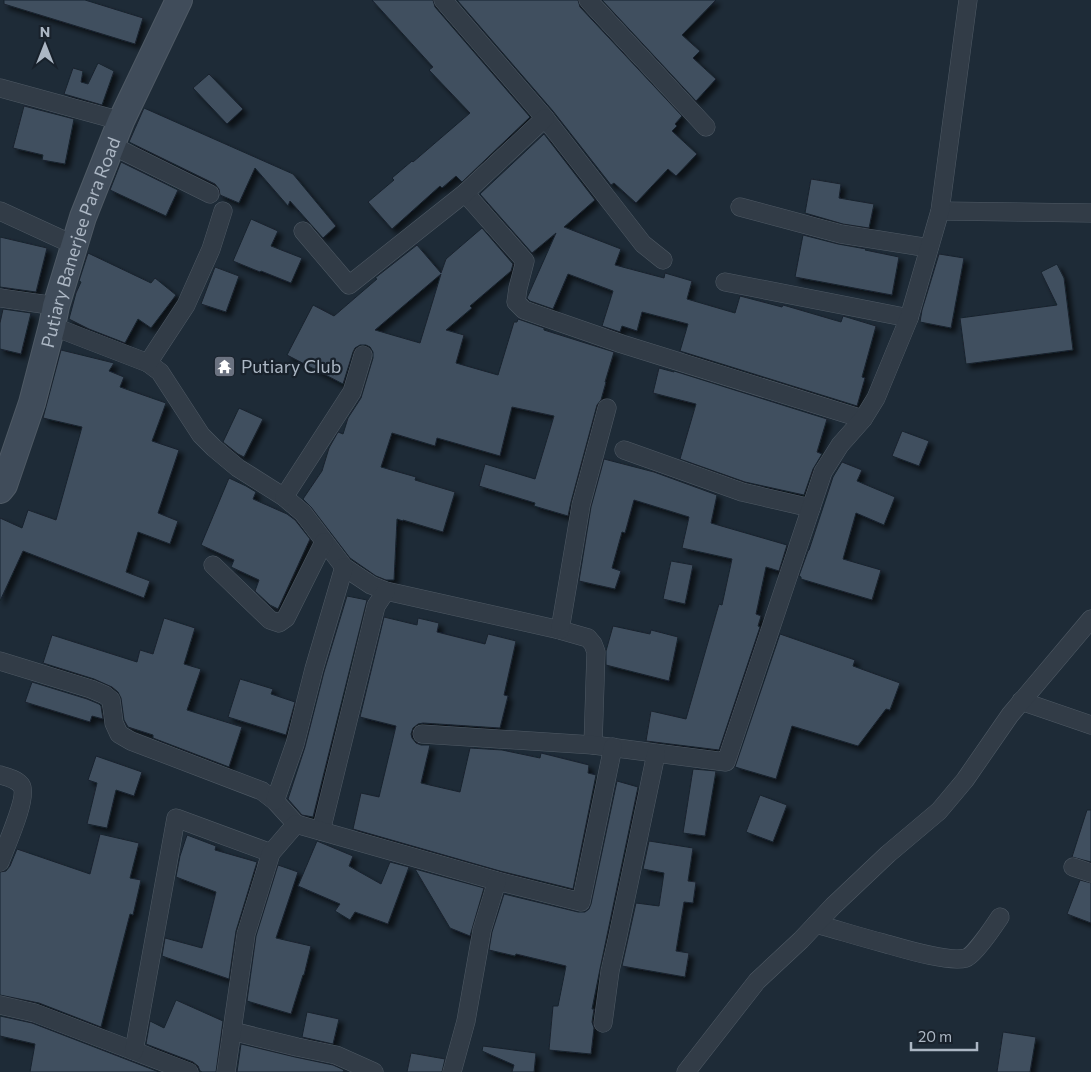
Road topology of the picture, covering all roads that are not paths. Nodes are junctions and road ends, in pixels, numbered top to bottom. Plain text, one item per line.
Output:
1 (179, 0) edge
2 (443, 0) edge
3 (588, 0) edge
4 (968, 0) edge
5 (0, 88) edge
6 (545, 118) junction
7 (121, 121) junction
8 (706, 127) dead end
9 (111, 145) junction
10 (465, 193) junction
11 (210, 194) dead end
12 (740, 207) dead end
13 (0, 211) edge
14 (223, 211) dead end
15 (940, 211) junction
16 (1091, 213) edge
17 (303, 231) dead end
18 (74, 245) junction
19 (929, 248) junction
20 (663, 260) dead end
21 (725, 282) dead end
22 (0, 298) edge
23 (54, 316) junction
24 (909, 318) junction
25 (363, 355) dead end
26 (148, 363) junction
27 (607, 408) dead end
28 (863, 419) junction
29 (624, 450) dead end
30 (0, 490) edge
31 (284, 497) junction
32 (811, 508) junction
33 (324, 542) junction
34 (212, 566) dead end
35 (344, 567) junction
36 (386, 591) junction
37 (1091, 619) edge
38 (560, 630) junction
39 (0, 661) edge
40 (1022, 701) junction
41 (1091, 725) edge
42 (422, 734) dead end
43 (593, 745) junction
44 (613, 748) junction
45 (656, 754) junction
46 (0, 776) edge
47 (275, 801) junction
48 (296, 824) junction
49 (321, 831) junction
50 (271, 853) junction
51 (0, 862) edge
52 (1072, 866) dead end
53 (1091, 872) edge
54 (497, 881) junction
55 (1000, 917) dead end
56 (816, 924) junction
57 (0, 1005) edge
58 (602, 1022) dead end
59 (232, 1031) junction
60 (134, 1051) junction
61 (189, 1072) edge
62 (226, 1072) edge
63 (374, 1072) edge
64 (452, 1072) edge
65 (686, 1072) edge

1 - 7 street, Putiary Banerjee Para Road
2 - 6 street
3 - 8 street
4 - 15 street
5 - 7 street
6 - 10 street
6 - 20 street
7 - 9 street, Putiary Banerjee Para Road
9 - 11 street
9 - 18 street, Putiary Banerjee Para Road
10 - 17 street
10 - 28 street
12 - 19 street
13 - 18 street
14 - 26 street
15 - 16 street
15 - 19 street
18 - 23 street, Putiary Banerjee Para Road
19 - 24 street
21 - 24 street
22 - 23 street
23 - 26 street
23 - 30 street, Putiary Banerjee Para Road
24 - 28 street
25 - 31 street
26 - 31 street
27 - 38 street
28 - 32 street
29 - 32 street
31 - 33 street
32 - 45 street
33 - 34 street
33 - 35 street
35 - 36 street
35 - 47 street
36 - 38 street
36 - 49 street
37 - 40 street
38 - 43 street
39 - 47 street
40 - 41 street
40 - 56 street
42 - 43 street
43 - 44 street
44 - 45 street
44 - 54 street
45 - 58 street
46 - 51 street
47 - 48 street
48 - 49 street
48 - 50 street
49 - 54 street
50 - 59 street
50 - 60 street
52 - 53 street
54 - 64 street
55 - 56 street
56 - 65 street
57 - 60 street
59 - 62 street
59 - 63 street
60 - 61 street

